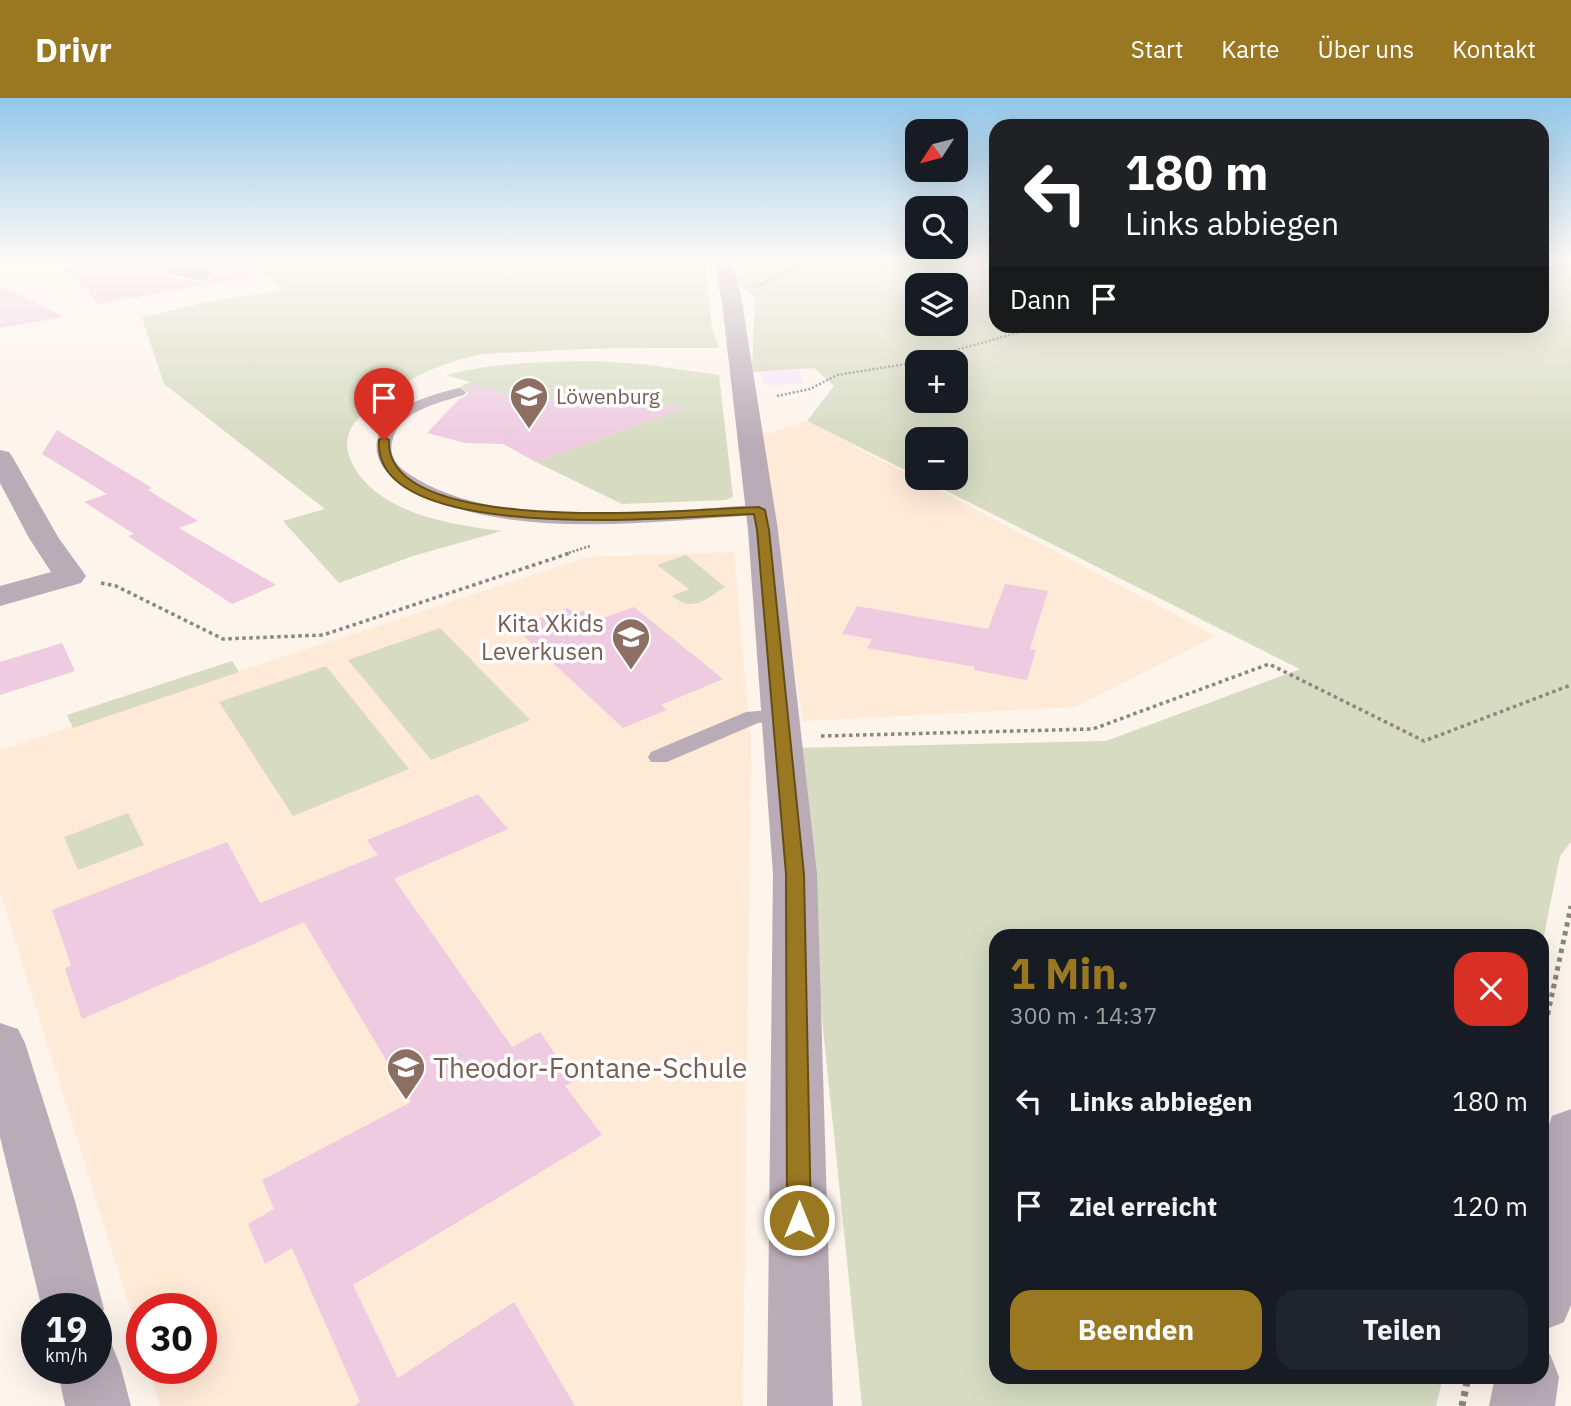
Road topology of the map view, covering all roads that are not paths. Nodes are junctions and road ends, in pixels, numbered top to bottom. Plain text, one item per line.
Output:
1 (734, 321) edge
2 (459, 392) dead end
3 (0, 458) edge
4 (7, 486) edge
5 (759, 510) junction
6 (0, 596) edge
7 (782, 727) junction
8 (659, 757) dead end
9 (0, 1043) edge
10 (1571, 1133) edge
11 (1549, 1260) edge
12 (69, 1293) edge
13 (93, 1384) edge
14 (1526, 1384) edge
15 (98, 1406) edge
16 (800, 1406) edge
17 (1522, 1406) edge

1 - 5 street
2 - 5 lane
3 - 4 street
4 - 6 street
5 - 7 street
7 - 8 lane
7 - 16 street
9 - 12 street
10 - 11 street
13 - 15 street
14 - 17 street

